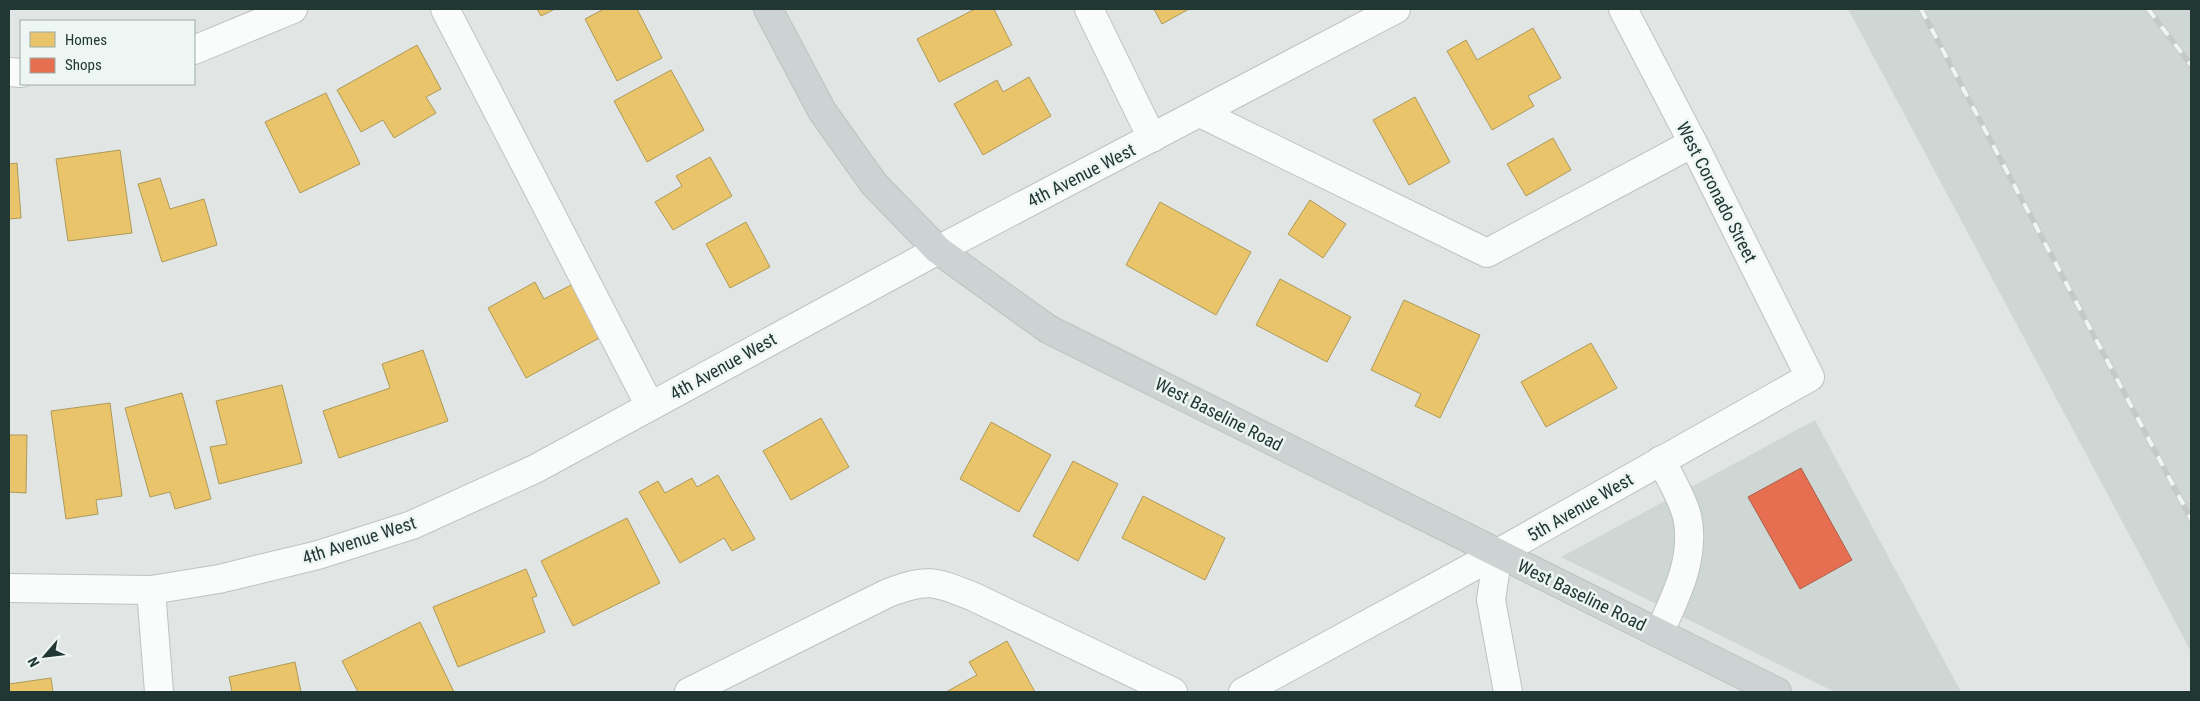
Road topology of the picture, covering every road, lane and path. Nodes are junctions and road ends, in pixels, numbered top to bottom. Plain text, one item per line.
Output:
1 (293, 9) edge
2 (445, 9) edge
3 (768, 9) edge
4 (1089, 9) edge
5 (1396, 9) edge
6 (1622, 9) edge
7 (195, 50) edge
8 (1200, 113) junction
9 (1152, 138) junction
10 (1693, 143) junction
11 (938, 250) junction
12 (1810, 377) joint
13 (650, 406) junction
14 (1661, 460) junction
15 (1498, 553) junction
16 (9, 588) edge
17 (151, 590) junction
18 (1659, 633) junction
19 (159, 692) edge
20 (689, 692) edge
21 (1173, 692) edge
22 (1243, 692) edge
23 (1508, 692) edge
24 (1777, 692) edge

1 - 7 street
2 - 13 street
3 - 11 main road, West Baseline Road
4 - 9 street
5 - 8 street, 4th Avenue West
6 - 10 street, West Coronado Street
8 - 9 street, 4th Avenue West
8 - 10 street
9 - 11 street, 4th Avenue West
10 - 12 street, West Coronado Street
11 - 13 street, 4th Avenue West
11 - 15 main road, West Baseline Road
12 - 14 street, 5th Avenue West
13 - 17 street, 4th Avenue West
14 - 15 street, 5th Avenue West
14 - 18 street
15 - 18 main road, West Baseline Road
15 - 22 street, 5th Avenue West
15 - 23 street
16 - 17 street, 4th Avenue West
17 - 19 street
18 - 24 main road, West Baseline Road
20 - 21 street

